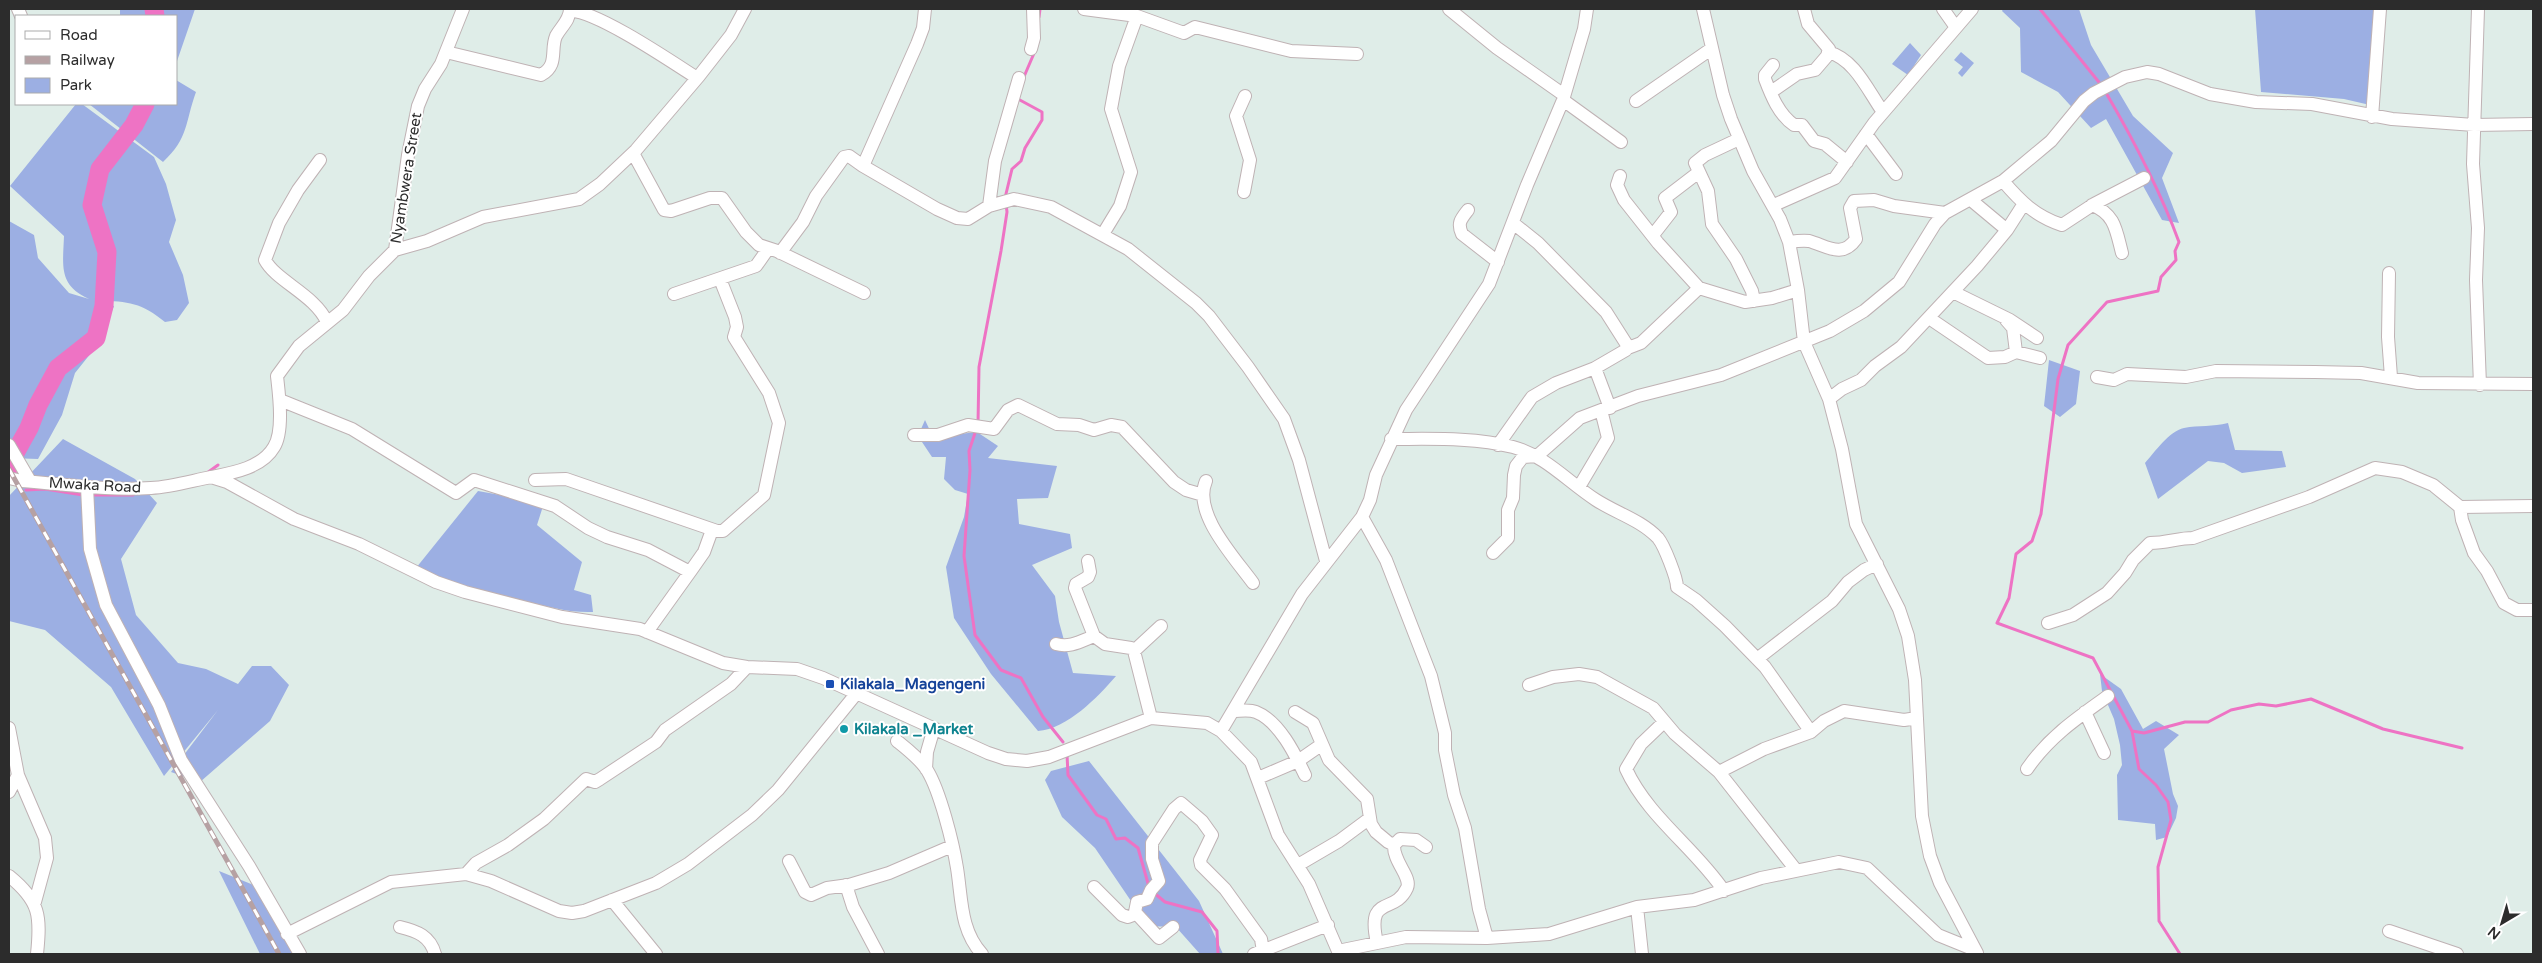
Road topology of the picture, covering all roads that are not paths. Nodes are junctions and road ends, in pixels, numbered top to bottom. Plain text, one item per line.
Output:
1 (464, 9) edge
2 (745, 9) edge
3 (925, 9) edge
4 (1033, 9) edge
5 (1084, 9) edge
6 (1449, 9) edge
7 (1587, 9) edge
8 (1703, 9) edge
9 (1804, 9) edge
10 (1943, 9) edge
11 (1972, 9) edge
12 (2380, 9) edge
13 (2478, 9) edge
14 (570, 10) edge
15 (1137, 16) junction
16 (1955, 26) junction
17 (1031, 49) dead end
18 (1711, 49) junction
19 (446, 52) junction
20 (1828, 52) junction
21 (1357, 54) dead end
22 (1773, 65) dead end
23 (697, 78) junction
24 (1019, 78) dead end
25 (1771, 92) junction
26 (1245, 96) dead end
27 (1564, 98) junction
28 (1636, 102) dead end
29 (1882, 112) junction
30 (2372, 117) junction
31 (2474, 124) junction
32 (2533, 124) edge
33 (1866, 134) junction
34 (1739, 139) junction
35 (1621, 142) dead end
36 (633, 153) junction
37 (320, 160) dead end
38 (1847, 162) junction
39 (863, 166) junction
40 (1699, 172) junction
41 (1896, 174) dead end
42 (1620, 176) dead end
43 (2144, 178) dead end
44 (2003, 180) junction
45 (1244, 192) dead end
46 (1971, 200) junction
47 (1774, 205) junction
48 (2023, 205) junction
49 (2092, 205) junction
50 (988, 206) junction
51 (1468, 210) dead end
52 (1945, 213) junction
53 (1513, 223) junction
54 (2007, 230) junction
55 (1102, 234) junction
56 (1653, 235) junction
57 (1789, 242) junction
58 (396, 250) junction
59 (774, 251) junction
60 (2122, 252) dead end
61 (1498, 262) junction
62 (2389, 273) dead end
63 (720, 279) junction
64 (1699, 288) junction
65 (1798, 290) junction
66 (1953, 292) junction
67 (864, 293) dead end
68 (674, 294) dead end
69 (1754, 301) junction
70 (2002, 316) junction
71 (1929, 318) junction
72 (327, 322) junction
73 (2037, 338) dead end
74 (1804, 342) junction
75 (1628, 348) junction
76 (2016, 352) junction
77 (2040, 358) dead end
78 (1595, 368) junction
79 (2097, 377) dead end
80 (2391, 377) junction
81 (2533, 384) edge
82 (2480, 385) junction
83 (1829, 399) junction
84 (280, 400) junction
85 (1605, 409) junction
86 (914, 435) dead end
87 (1391, 439) junction
88 (9, 445) edge
89 (1498, 445) junction
90 (1537, 456) junction
91 (211, 477) junction
92 (9, 478) edge
93 (536, 480) dead end
94 (1206, 481) dead end
95 (30, 482) junction
96 (87, 487) junction
97 (1579, 487) junction
98 (1203, 495) junction
99 (2533, 506) edge
100 (2460, 507) junction
101 (1362, 517) junction
102 (712, 530) junction
103 (1493, 553) dead end
104 (1088, 561) dead end
105 (1326, 561) junction
106 (1878, 564) junction
107 (690, 572) junction
108 (1253, 583) dead end
109 (2533, 610) edge
110 (2048, 623) dead end
111 (1160, 626) dead end
112 (647, 632) junction
113 (1094, 636) junction
114 (1056, 644) dead end
115 (1134, 651) junction
116 (1756, 659) junction
117 (747, 667) junction
118 (1529, 685) dead end
119 (856, 694) junction
120 (2108, 696) dead end
121 (1233, 711) junction
122 (1294, 712) dead end
123 (2085, 712) junction
124 (1151, 718) junction
125 (1917, 718) junction
126 (1664, 722) junction
127 (9, 728) edge
128 (934, 728) junction
129 (1221, 731) junction
130 (1811, 732) junction
131 (897, 741) dead end
132 (1322, 745) junction
133 (2104, 753) dead end
134 (1298, 762) junction
135 (926, 769) junction
136 (2027, 769) dead end
137 (1719, 772) junction
138 (18, 775) junction
139 (1305, 775) dead end
140 (1258, 778) junction
141 (9, 792) edge
142 (1370, 818) junction
143 (1394, 845) junction
144 (952, 846) junction
145 (1426, 847) dead end
146 (789, 861) dead end
147 (1298, 865) junction
148 (1796, 870) junction
149 (466, 874) junction
150 (9, 876) edge
151 (846, 885) junction
152 (1094, 887) dead end
153 (1724, 892) junction
154 (612, 900) junction
155 (35, 902) junction
156 (1637, 907) junction
157 (1136, 914) junction
158 (1328, 925) junction
159 (400, 927) dead end
160 (1173, 927) dead end
161 (2389, 931) dead end
162 (287, 934) junction
163 (1487, 938) junction
164 (1377, 943) junction
165 (1339, 952) edge
166 (1976, 952) edge
167 (1258, 953) edge
168 (37, 954) edge
169 (300, 954) edge
170 (435, 954) edge
171 (656, 954) edge
172 (878, 954) edge
173 (982, 954) edge
174 (1642, 954) edge
175 (2457, 954) edge

1 - 19 street, Nyambwera Street
2 - 23 street
3 - 39 street
4 - 17 street
5 - 15 street
6 - 27 street
7 - 27 street
8 - 18 street
9 - 20 street
10 - 16 street
11 - 16 street
12 - 30 street
13 - 31 street
14 - 19 street
14 - 23 street
15 - 21 street
15 - 55 street
16 - 29 street
18 - 28 street
18 - 34 street
19 - 58 street, Nyambwera Street
20 - 25 street
20 - 29 street
22 - 25 street
23 - 36 street
24 - 50 street
25 - 38 street
26 - 45 street
27 - 35 street
27 - 53 street
29 - 33 street
30 - 31 street
30 - 44 street
31 - 32 street
31 - 82 street
33 - 38 street
33 - 41 street
34 - 40 street
34 - 47 street
36 - 58 street
36 - 59 street
37 - 72 street
38 - 47 street
39 - 50 street
39 - 59 street
40 - 56 street
40 - 69 street
42 - 56 street
43 - 49 street
44 - 46 street
44 - 48 street
46 - 52 street
46 - 54 street
47 - 57 street
48 - 49 street
48 - 54 street
49 - 60 street
50 - 55 street
51 - 61 street
52 - 57 street
52 - 74 street
53 - 61 street
53 - 75 street
54 - 66 street
55 - 105 street
56 - 64 street
57 - 65 street
58 - 72 street, Nyambwera Street
59 - 63 street
59 - 67 street
61 - 87 street
62 - 80 street
63 - 68 street
63 - 102 street
64 - 69 street
64 - 75 street
65 - 69 street
65 - 74 street
66 - 70 street
66 - 71 street
70 - 73 street
70 - 76 street
71 - 76 street
71 - 83 street
72 - 84 street, Nyambwera Street
74 - 83 street
74 - 85 street
75 - 78 street
76 - 77 street
78 - 85 street
78 - 89 street
79 - 80 street
80 - 82 street
81 - 82 street
83 - 106 street
84 - 91 street, Mwaka Road
84 - 107 street
85 - 90 street
85 - 97 street
86 - 98 street
87 - 89 street
87 - 101 street
88 - 95 street
89 - 90 street
90 - 97 street
90 - 103 street
91 - 96 street, Mwaka Road
91 - 112 street
92 - 95 street, Mwaka Road
93 - 102 street
94 - 98 street
95 - 96 street, Mwaka Road
96 - 162 street
97 - 116 street
98 - 108 street
99 - 100 street
100 - 109 street
100 - 110 street
101 - 105 street
101 - 163 street
102 - 107 street
104 - 113 street
105 - 121 street
106 - 116 street
106 - 125 street
107 - 112 street
111 - 115 street
112 - 117 street
113 - 114 street
113 - 115 street
115 - 124 street
116 - 130 street
117 - 119 street
117 - 149 street
118 - 126 street
119 - 128 street
119 - 154 street
120 - 123 street
121 - 129 street
121 - 134 street
122 - 132 street
123 - 133 street
123 - 136 street
124 - 128 street
124 - 129 street
125 - 130 street
125 - 166 street
126 - 137 street
126 - 153 street
127 - 138 street
128 - 135 street
129 - 140 street
130 - 137 street
131 - 135 street
132 - 134 street
132 - 142 street
134 - 139 street
134 - 140 street
135 - 144 street
137 - 148 street
138 - 141 street
138 - 155 street
140 - 147 street
142 - 143 street
142 - 147 street
143 - 145 street
143 - 164 street
144 - 151 street
144 - 173 street
146 - 151 street
147 - 158 street
148 - 153 street
148 - 166 street
149 - 154 street
149 - 162 street
150 - 155 street
151 - 172 street
152 - 157 street
153 - 156 street
154 - 171 street
155 - 168 street
156 - 163 street
156 - 174 street
157 - 160 street
157 - 167 street
158 - 165 street
158 - 167 street
159 - 170 street
161 - 175 street
162 - 169 street
163 - 164 street
164 - 165 street

